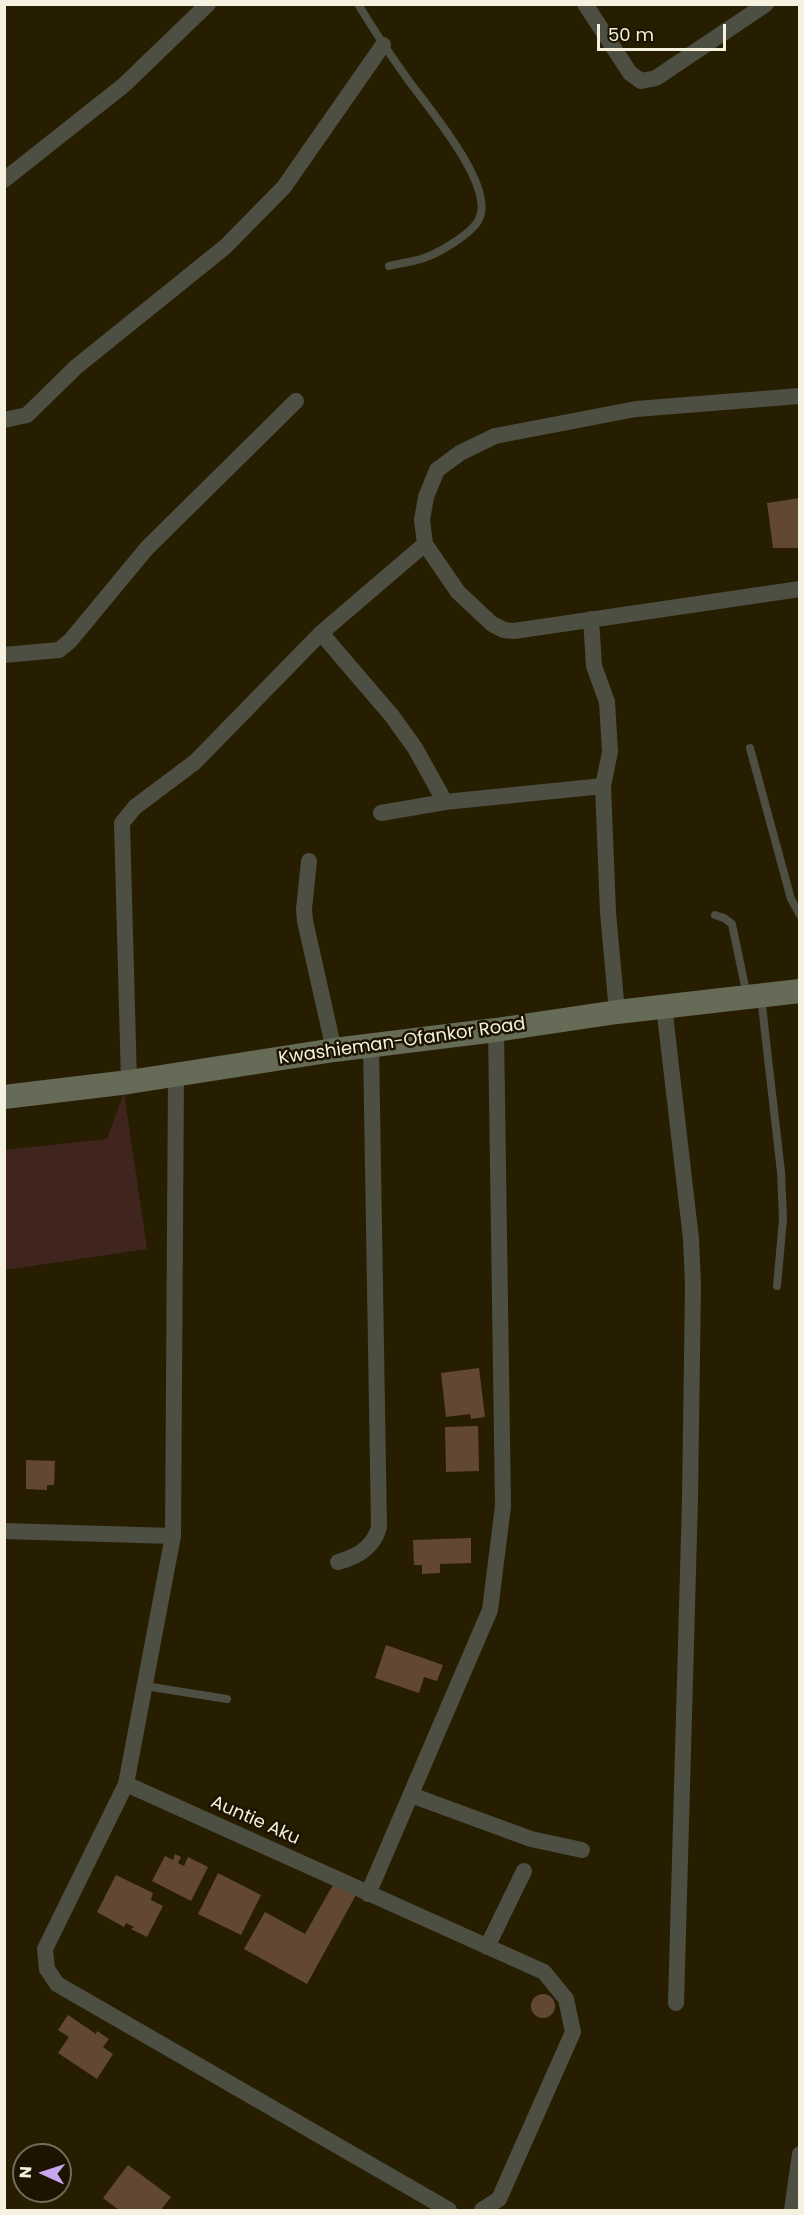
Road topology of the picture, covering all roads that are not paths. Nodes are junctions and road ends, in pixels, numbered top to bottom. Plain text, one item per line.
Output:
1 (208, 4) edge
2 (358, 4) edge
3 (585, 4) edge
4 (766, 4) edge
5 (383, 45) junction
6 (4, 180) edge
7 (388, 266) dead end
8 (800, 396) edge
9 (296, 401) dead end
10 (4, 420) edge
11 (425, 544) junction
12 (800, 589) edge
13 (591, 619) junction
14 (321, 633) junction
15 (4, 655) edge
16 (750, 748) dead end
17 (603, 786) junction
18 (445, 802) junction
19 (381, 813) dead end
20 (309, 861) dead end
21 (715, 915) dead end
22 (800, 915) edge
23 (800, 991) edge
24 (754, 996) junction
25 (664, 1006) junction
26 (616, 1012) junction
27 (496, 1030) junction
28 (371, 1046) junction
29 (334, 1050) junction
30 (176, 1074) junction
31 (129, 1082) junction
32 (4, 1097) edge
33 (777, 1286) dead end
34 (4, 1531) edge
35 (173, 1536) junction
36 (338, 1562) dead end
37 (145, 1686) junction
38 (227, 1700) dead end
39 (126, 1784) junction
40 (411, 1795) junction
41 (582, 1850) dead end
42 (524, 1870) dead end
43 (368, 1894) junction
44 (487, 1947) junction
45 (676, 2003) dead end
46 (800, 2154) edge
47 (449, 2211) edge
48 (482, 2211) edge
49 (792, 2211) edge

1 - 6 street
2 - 5 lane
3 - 4 street
5 - 7 lane
5 - 10 street
8 - 11 street
9 - 15 street
11 - 13 street
11 - 14 street
12 - 13 street
13 - 17 street
14 - 18 street
14 - 31 street
16 - 22 lane
17 - 18 street
17 - 26 street
18 - 19 street
20 - 29 street
21 - 24 lane
23 - 24 main road, Kwashieman-Ofankor Road
24 - 25 main road, Kwashieman-Ofankor Road
24 - 33 lane
25 - 26 main road, Kwashieman-Ofankor Road
25 - 45 street
26 - 27 main road, Kwashieman-Ofankor Road
27 - 28 main road, Kwashieman-Ofankor Road
27 - 40 street
28 - 29 main road, Kwashieman-Ofankor Road
28 - 36 street
29 - 30 main road, Kwashieman-Ofankor Road
30 - 31 main road, Kwashieman-Ofankor Road
30 - 35 street
31 - 32 main road, Kwashieman-Ofankor Road
34 - 35 street
35 - 37 street
37 - 38 lane
37 - 39 street
39 - 43 street, Auntie Aku
39 - 47 street
40 - 41 street
40 - 43 street
42 - 44 street
43 - 44 street, Auntie Aku
44 - 48 street, Auntie Aku
46 - 49 street

